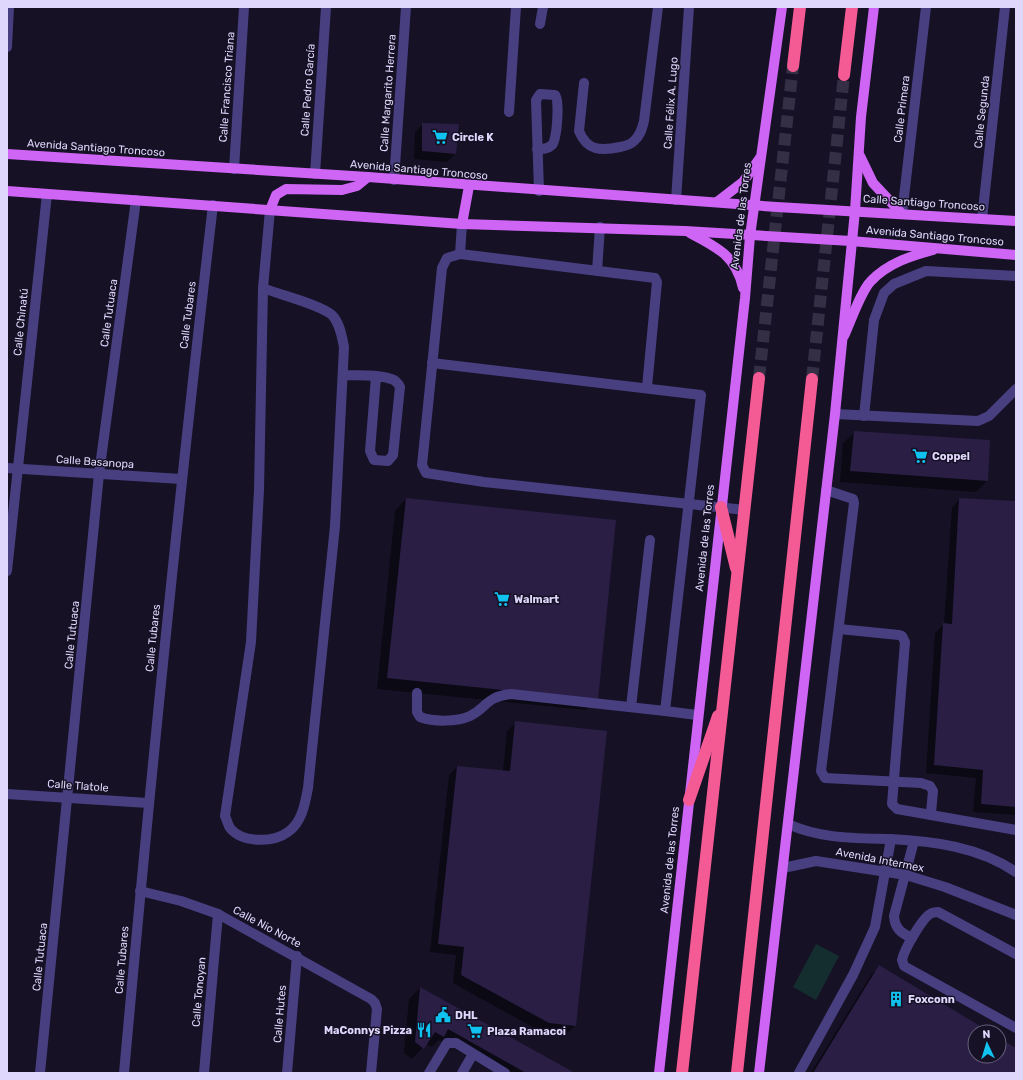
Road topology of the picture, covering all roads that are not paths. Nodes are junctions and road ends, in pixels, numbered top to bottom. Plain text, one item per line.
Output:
1 (9, 7) edge
2 (244, 7) edge
3 (326, 7) edge
4 (406, 7) edge
5 (516, 7) edge
6 (543, 7) edge
7 (658, 7) edge
8 (689, 7) edge
9 (782, 7) edge
10 (800, 7) edge
11 (852, 7) edge
12 (874, 7) edge
13 (926, 7) edge
14 (1004, 7) edge
15 (540, 24) dead end
16 (7, 47) edge
17 (793, 66) tunnel mouth
18 (844, 75) tunnel mouth
19 (584, 83) dead end
20 (509, 112) dead end
21 (537, 149) junction
22 (859, 153) junction
23 (7, 154) edge
24 (762, 155) junction
25 (234, 169) junction
26 (315, 174) junction
27 (368, 177) junction
28 (394, 180) junction
29 (469, 186) junction
30 (7, 191) edge
31 (539, 191) junction
32 (47, 194) junction
33 (136, 200) junction
34 (676, 200) junction
35 (717, 202) junction
36 (213, 205) junction
37 (755, 205) junction
38 (270, 210) junction
39 (830, 210) joint
40 (855, 211) junction
41 (902, 214) junction
42 (982, 219) junction
43 (1016, 221) edge
44 (462, 224) junction
45 (600, 227) junction
46 (685, 231) junction
47 (750, 236) junction
48 (851, 241) junction
49 (940, 248) junction
50 (460, 254) junction
51 (1016, 255) edge
52 (597, 270) junction
53 (1016, 276) edge
54 (263, 288) junction
55 (745, 298) junction
56 (841, 343) junction
57 (432, 363) junction
58 (343, 375) junction
59 (376, 377) junction
60 (758, 378) tunnel mouth
61 (812, 379) tunnel mouth
62 (646, 387) junction
63 (1016, 389) edge
64 (835, 414) junction
65 (864, 416) junction
66 (7, 468) edge
67 (18, 469) junction
68 (99, 474) junction
69 (181, 479) junction
70 (826, 490) junction
71 (689, 503) junction
72 (721, 507) junction
73 (745, 510) junction
74 (650, 540) dead end
75 (7, 571) edge
76 (738, 576) junction
77 (838, 629) junction
78 (417, 693) dead end
79 (725, 694) junction
80 (631, 707) junction
81 (665, 711) junction
82 (697, 715) junction
83 (893, 782) junction
84 (7, 794) edge
85 (68, 798) junction
86 (689, 800) junction
87 (148, 803) junction
88 (931, 813) junction
89 (788, 824) junction
90 (1016, 830) edge
91 (892, 839) junction
92 (914, 841) junction
93 (783, 868) junction
94 (886, 872) junction
95 (1016, 872) edge
96 (906, 875) junction
97 (140, 891) junction
98 (218, 914) junction
99 (1016, 915) edge
100 (912, 938) junction
101 (1016, 954) edge
102 (297, 956) junction
103 (1016, 1028) edge
104 (473, 1054) junction
105 (40, 1073) edge
106 (124, 1073) edge
107 (204, 1073) edge
108 (287, 1073) edge
109 (371, 1073) edge
110 (429, 1073) edge
111 (462, 1073) edge
112 (505, 1073) edge
113 (658, 1073) edge
114 (682, 1073) edge
115 (737, 1073) edge
116 (759, 1073) edge
117 (799, 1073) edge

1 - 16 street
2 - 25 street, Calle Francisco Triana
3 - 26 street, Calle Pedro García
4 - 28 street, Calle Margarito Herrera
5 - 20 street
6 - 15 street
7 - 19 street
8 - 34 street, Calle Félix A. Lugo
9 - 24 main road, Avenida de las Torres
10 - 17 highway
11 - 18 highway
12 - 22 main road
13 - 41 street, Calle Primera
14 - 42 street, Calle Segunda
21 - 21 street
21 - 31 street
22 - 40 main road
22 - 41 main road
23 - 25 main road, Avenida Santiago Troncoso
24 - 35 main road
24 - 37 main road, Avenida de las Torres
25 - 26 main road, Avenida Santiago Troncoso
26 - 27 main road, Avenida Santiago Troncoso
27 - 28 main road, Avenida Santiago Troncoso
27 - 38 main road
28 - 29 main road, Avenida Santiago Troncoso
29 - 31 main road, Avenida Santiago Troncoso
29 - 44 main road
30 - 32 main road
31 - 34 main road, Avenida Santiago Troncoso
32 - 33 main road
32 - 67 street, Calle Chinatú
33 - 36 main road
33 - 68 street, Calle Tutuaca
34 - 35 main road, Avenida Santiago Troncoso
35 - 37 main road, Avenida Santiago Troncoso
36 - 38 main road
36 - 69 street, Calle Tubares
37 - 39 main road, Avenida Santiago Troncoso
37 - 47 main road, Avenida de las Torres
38 - 44 main road
38 - 54 street
39 - 40 main road, Calle Santiago Troncoso
40 - 41 main road, Calle Santiago Troncoso
40 - 48 main road
41 - 42 main road, Calle Santiago Troncoso
42 - 43 main road, Calle Santiago Troncoso
44 - 45 main road
44 - 50 street
45 - 46 main road
45 - 52 street
46 - 47 main road
46 - 55 main road
47 - 48 main road
47 - 55 main road, Avenida de las Torres
48 - 49 main road, Avenida Santiago Troncoso
48 - 56 main road
49 - 51 main road, Avenida Santiago Troncoso
49 - 56 main road
50 - 52 street
50 - 57 street
52 - 62 street
53 - 65 street
54 - 58 street
54 - 58 street
55 - 72 main road, Avenida de las Torres
56 - 64 main road
57 - 62 street
57 - 71 street
58 - 59 street
59 - 59 street
60 - 73 highway
61 - 115 highway
62 - 71 street
63 - 65 street
64 - 65 street
64 - 70 main road
66 - 67 street, Calle Basanopa
67 - 68 street, Calle Basanopa
67 - 75 street, Calle Chinatú
68 - 69 street, Calle Basanopa
68 - 85 street, Calle Tutuaca
69 - 87 street, Calle Tubares
70 - 77 street
70 - 89 main road
71 - 72 street
71 - 81 street
72 - 73 street
72 - 76 highway
72 - 82 main road, Avenida de las Torres
73 - 76 highway
74 - 80 street
76 - 79 highway
77 - 83 street
77 - 83 street
78 - 80 street
79 - 86 highway
79 - 114 highway
80 - 81 street
81 - 82 street
82 - 86 main road, Avenida de las Torres
83 - 88 street
83 - 88 street
84 - 85 street, Calle Tlatole
85 - 87 street, Calle Tlatole
85 - 105 street, Calle Tutuaca
86 - 113 main road, Avenida de las Torres
87 - 97 street, Calle Tubares
88 - 90 street
89 - 91 street, Avenida Intermex
89 - 93 main road
91 - 92 street, Avenida Intermex
91 - 94 street
92 - 95 street, Avenida Intermex
92 - 96 street
93 - 94 street, Avenida Intermex
93 - 116 main road
94 - 96 street, Avenida Intermex
94 - 117 street
96 - 99 street, Avenida Intermex
96 - 100 street
97 - 98 street, Calle Nio Norte
97 - 106 street, Calle Tubares
98 - 102 street, Calle Nio Norte
98 - 107 street, Calle Tonoyan
100 - 101 street
100 - 103 street
102 - 108 street, Calle Hutes
102 - 109 street, Calle Nio Norte
104 - 110 street
104 - 111 street
104 - 112 street

